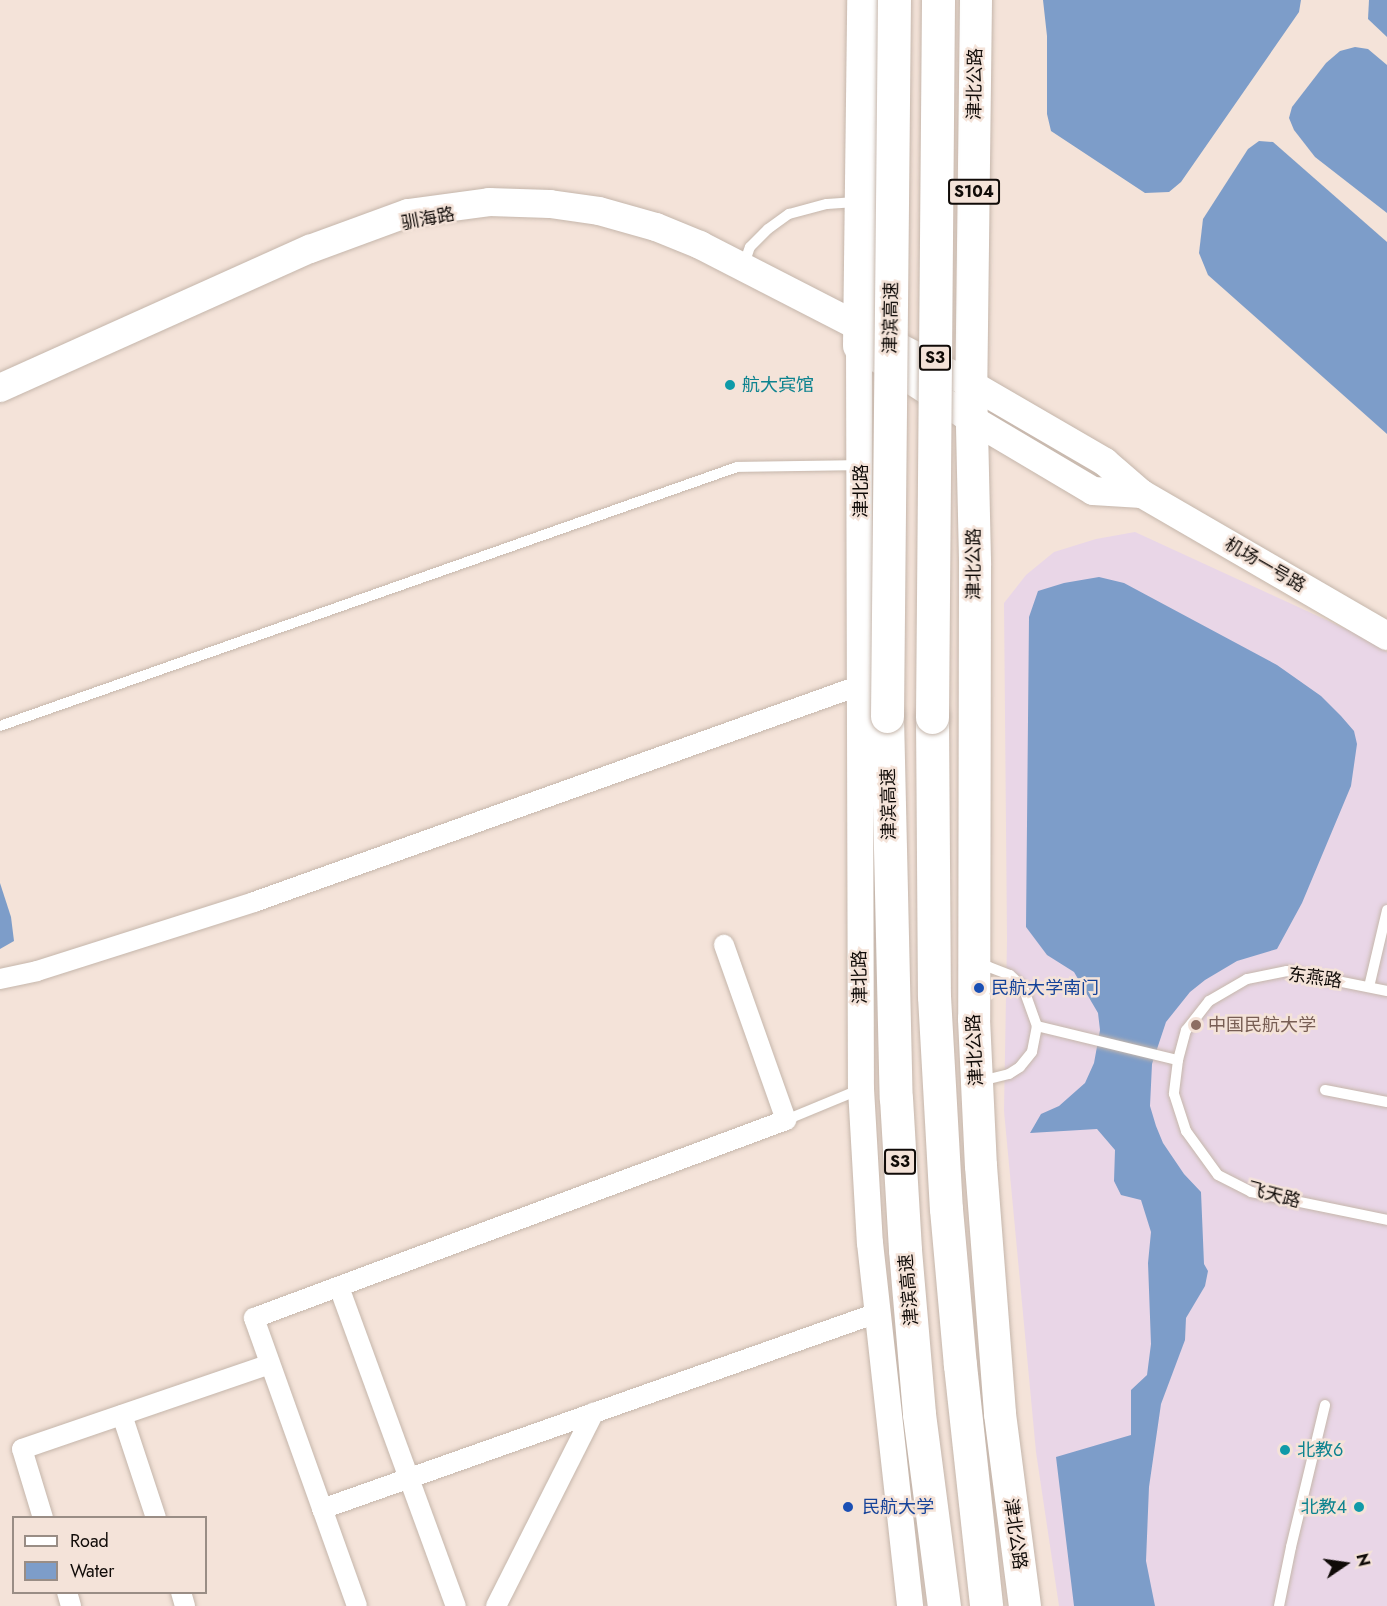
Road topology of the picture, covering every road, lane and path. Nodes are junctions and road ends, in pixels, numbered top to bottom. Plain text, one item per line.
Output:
1 (863, 0) edge
2 (894, 0) edge
3 (938, 0) edge
4 (976, 0) edge
5 (862, 202) junction
6 (742, 269) junction
7 (860, 337) junction
8 (971, 384) junction
9 (0, 388) edge
10 (0, 396) edge
11 (970, 418) junction
12 (861, 465) junction
13 (1142, 494) junction
14 (1387, 636) edge
15 (861, 685) junction
16 (0, 726) edge
17 (1387, 910) edge
18 (724, 945) dead end
19 (973, 965) junction
20 (0, 980) edge
21 (1369, 987) junction
22 (1387, 991) edge
23 (1037, 1026) junction
24 (1178, 1060) junction
25 (977, 1082) junction
26 (861, 1089) junction
27 (1325, 1090) dead end
28 (1387, 1102) edge
29 (786, 1120) junction
30 (1387, 1220) edge
31 (339, 1287) junction
32 (877, 1312) junction
33 (270, 1364) junction
34 (1325, 1406) dead end
35 (594, 1412) junction
36 (122, 1415) junction
37 (409, 1478) junction
38 (322, 1509) junction
39 (42, 1516) edge
40 (155, 1516) edge
41 (357, 1606) edge
42 (456, 1606) edge
43 (496, 1606) edge
44 (910, 1606) edge
45 (944, 1606) edge
46 (986, 1606) edge
47 (1014, 1606) edge
48 (1025, 1606) edge
49 (1279, 1606) edge

1 - 5 main road
2 - 45 highway, 津滨高速 / S3, bridge
3 - 46 highway, S3, bridge
4 - 8 main road, 津北公路 / S104
5 - 6 lane
5 - 7 main road
6 - 7 main road, 驯海路
6 - 9 main road, 驯海路
6 - 10 main road, 驯海路
7 - 8 main road
7 - 11 main road
7 - 12 street, 津北路
8 - 11 main road, 津北公路 / S104
8 - 13 main road, 机场一号路
11 - 13 main road, 机场一号路
11 - 19 main road, 津北公路 / S104
11 - 47 main road, 津北公路 / S104
12 - 15 street, 津北路
12 - 16 lane
13 - 14 main road, 机场一号路
15 - 20 street
15 - 26 street, 津北路
17 - 21 lane
18 - 29 street
19 - 23 lane
19 - 25 main road, 津北公路 / S104
21 - 22 lane, 东燕路
21 - 24 lane, 东燕路
23 - 24 lane
23 - 25 lane
24 - 30 lane, 飞天路
25 - 48 main road, 津北公路 / S104
26 - 29 lane
26 - 32 street, 津北路
27 - 28 lane
29 - 31 street
31 - 33 street
31 - 37 street
32 - 35 street
32 - 44 street, 津北路
33 - 36 street
33 - 38 street
34 - 49 lane
35 - 37 street
35 - 43 street
36 - 39 street
36 - 40 street
37 - 38 street
37 - 42 street
38 - 41 street

